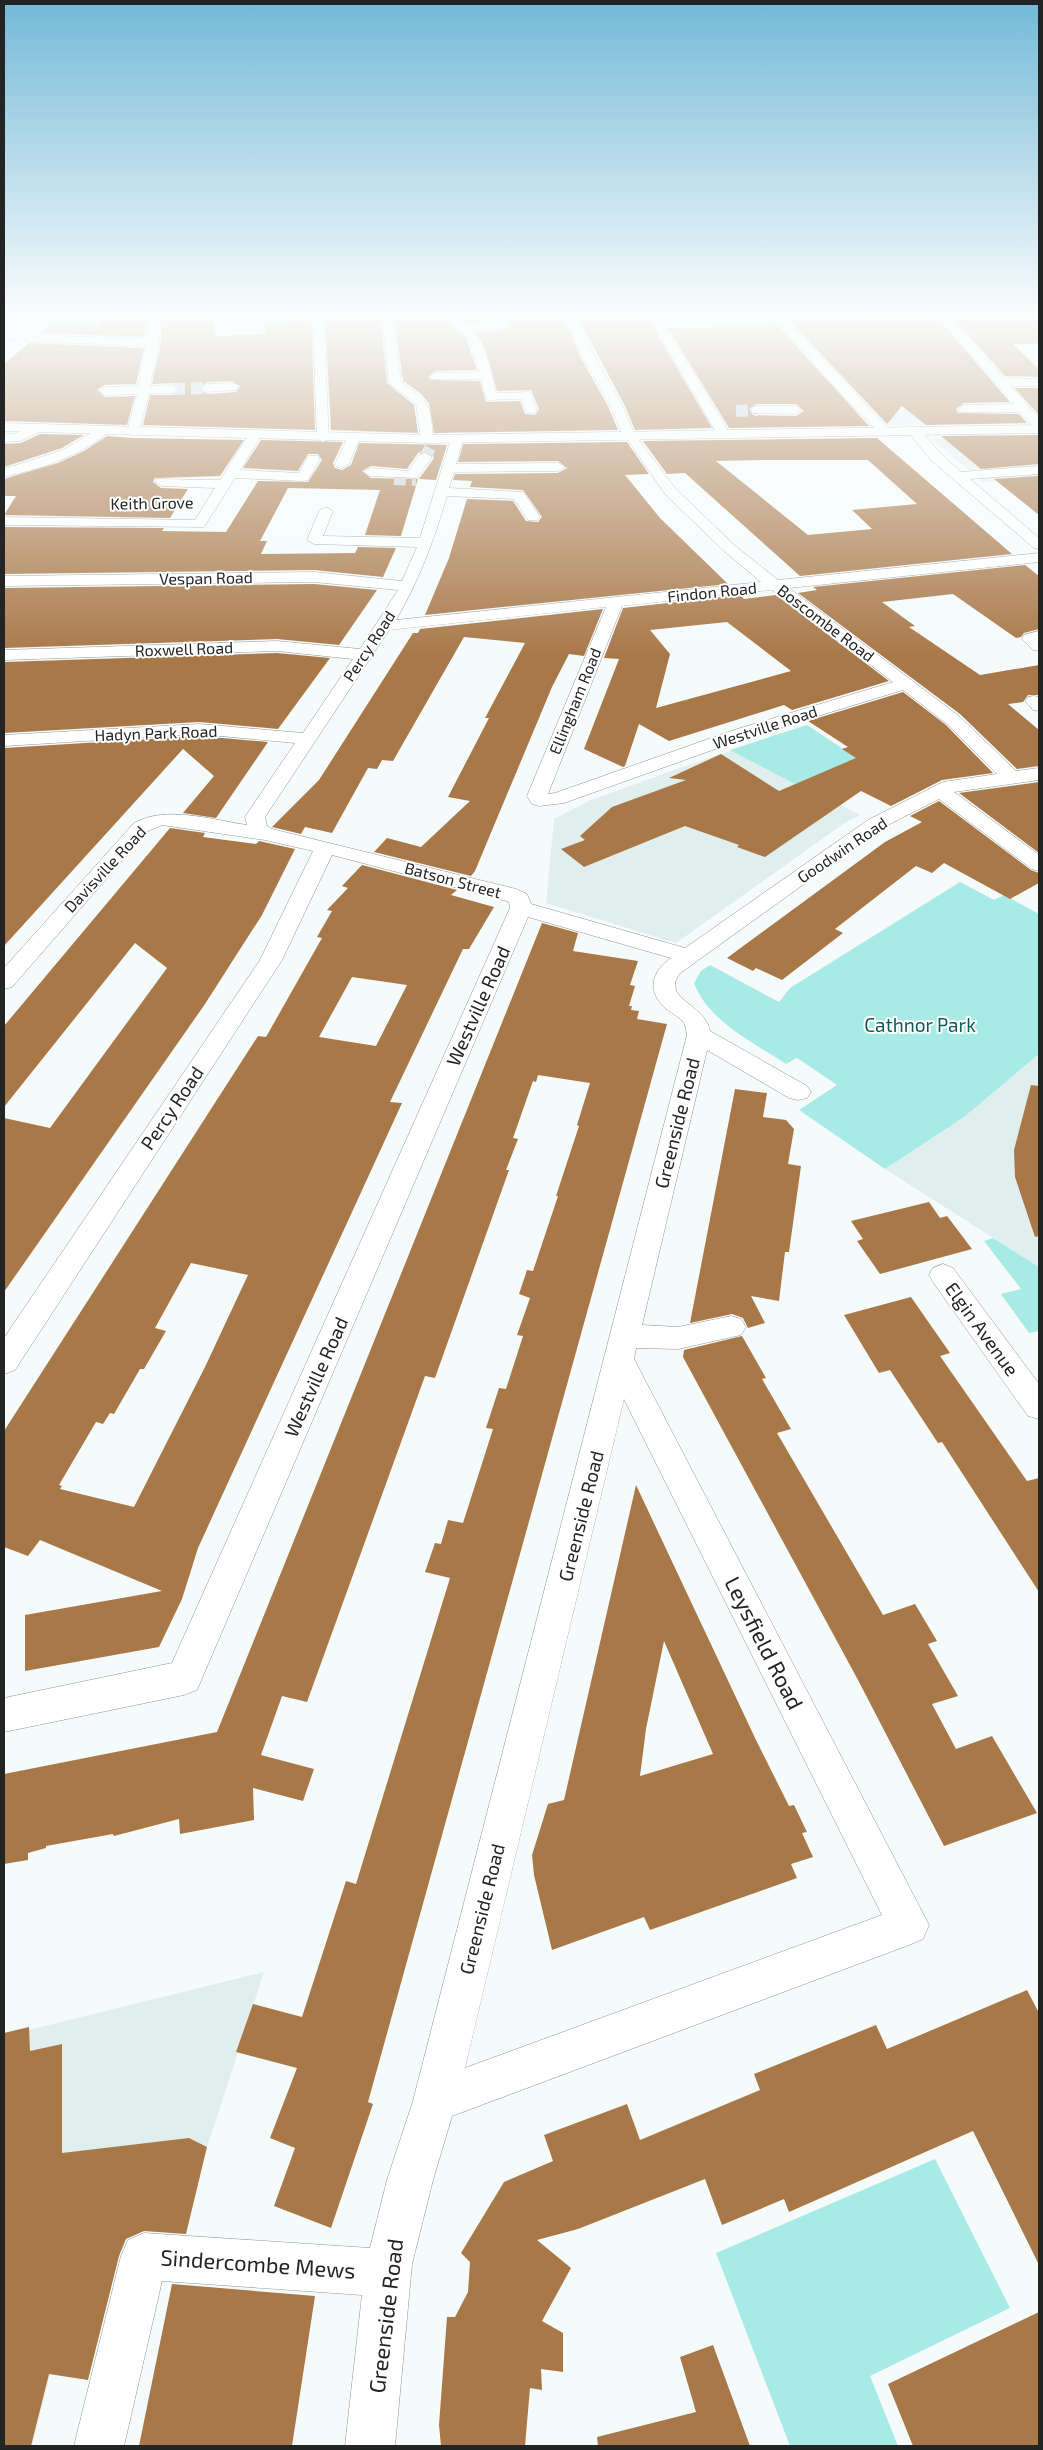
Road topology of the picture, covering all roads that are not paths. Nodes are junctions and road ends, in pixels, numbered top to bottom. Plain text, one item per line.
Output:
1 (15, 428) edge
2 (134, 428) edge
3 (323, 428) edge
4 (427, 428) tunnel mouth
5 (627, 428) edge
6 (721, 428) edge
7 (882, 428) edge
8 (1029, 428) edge
9 (36, 429) junction
10 (101, 431) junction
11 (133, 432) junction
12 (886, 432) junction
13 (914, 432) junction
14 (724, 434) junction
15 (255, 436) junction
16 (630, 436) junction
17 (4, 438) edge
18 (323, 438) junction
19 (353, 438) junction
20 (457, 439) junction
21 (429, 446) junction
22 (313, 459) dead end
23 (342, 464) dead end
24 (558, 467) dead end
25 (46, 469) dead end
26 (1039, 470) edge
27 (371, 472) dead end
28 (5, 475) edge
29 (957, 476) junction
30 (226, 479) junction
31 (394, 480) tunnel mouth
32 (435, 480) junction
33 (162, 482) dead end
34 (358, 482) dead end
35 (326, 511) dead end
36 (533, 516) dead end
37 (4, 521) edge
38 (426, 543) junction
39 (1039, 545) edge
40 (1039, 557) edge
41 (4, 581) edge
42 (775, 585) junction
43 (408, 586) junction
44 (616, 602) junction
45 (384, 626) junction
46 (1039, 636) edge
47 (1039, 646) edge
48 (4, 655) edge
49 (364, 655) junction
50 (906, 684) junction
51 (308, 739) junction
52 (4, 740) edge
53 (1039, 774) edge
54 (1012, 778) junction
55 (940, 791) junction
56 (539, 800) joint
57 (264, 834) junction
58 (325, 846) junction
59 (1039, 864) edge
60 (521, 908) junction
61 (690, 957) junction
62 (4, 982) edge
63 (699, 1035) junction
64 (798, 1092) dead end
65 (943, 1275) dead end
66 (731, 1327) dead end
67 (623, 1349) junction
68 (4, 1362) edge
69 (1039, 1407) edge
70 (4, 1710) edge
71 (4, 1715) edge
72 (435, 2101) junction
73 (387, 2273) junction
74 (99, 2446) edge
75 (370, 2446) edge

1 - 9 street
2 - 11 street
3 - 18 street
4 - 21 street
5 - 16 street, Boscombe Road
6 - 14 street
7 - 12 street
8 - 13 street
9 - 10 street
9 - 17 street
10 - 11 street
10 - 28 street
11 - 15 street
12 - 13 street
12 - 14 street
13 - 29 street
14 - 16 street
15 - 18 street
15 - 30 street, Keith Grove
16 - 20 street
16 - 42 street, Boscombe Road
18 - 19 street
19 - 21 street
19 - 23 street
20 - 21 street
20 - 32 street, Percy Road
21 - 27 street
22 - 30 street
24 - 32 street
25 - 28 street
26 - 29 street
29 - 39 street
30 - 33 street
30 - 37 street, Keith Grove
31 - 34 street
32 - 36 street
32 - 38 street, Percy Road
35 - 38 street
38 - 43 street, Percy Road
40 - 42 street, Findon Road
41 - 43 street, Vespan Road
42 - 44 street, Findon Road
42 - 50 street, Boscombe Road
43 - 45 street, Percy Road
44 - 45 street, Findon Road
44 - 56 street, Ellingham Road
45 - 49 street, Percy Road
46 - 47 street
48 - 49 street, Roxwell Road
49 - 51 street, Percy Road
50 - 54 street, Boscombe Road
50 - 56 street, Westville Road
51 - 52 street, Hadyn Park Road
51 - 57 street, Percy Road
53 - 54 street, Goodwin Road
54 - 55 street, Goodwin Road
55 - 59 street
55 - 61 street, Goodwin Road
57 - 58 street, Batson Street
57 - 62 street, Davisville Road
58 - 60 street, Batson Street
58 - 68 street, Percy Road
60 - 61 street, Batson Street
60 - 71 street, Westville Road
61 - 63 street, Greenside Road
63 - 64 street
63 - 67 street, Greenside Road
65 - 69 street, Elgin Avenue
66 - 67 street
67 - 72 street, Greenside Road
67 - 72 street, Leysfield Road
70 - 71 street
72 - 73 street, Greenside Road
73 - 74 street, Sindercombe Mews
73 - 75 street, Greenside Road

